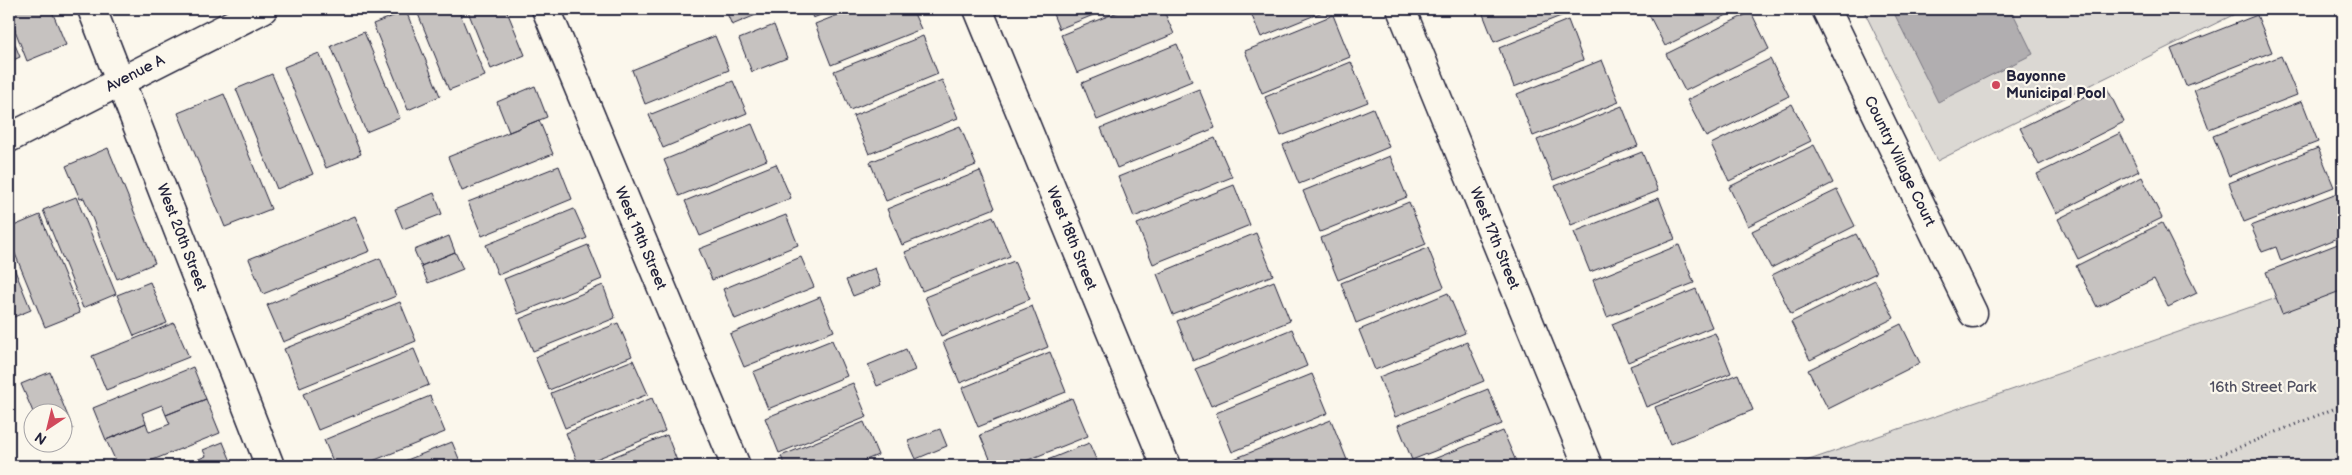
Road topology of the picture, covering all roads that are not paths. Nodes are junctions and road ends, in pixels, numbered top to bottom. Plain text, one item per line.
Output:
1 (92, 9) edge
2 (263, 9) edge
3 (546, 9) edge
4 (978, 9) edge
5 (1401, 9) edge
6 (1826, 9) edge
7 (121, 80) junction
8 (9, 138) edge
9 (1973, 313) dead end
10 (270, 466) edge
11 (736, 466) edge
12 (1166, 466) edge
13 (1588, 466) edge

1 - 7 street, West 20th Street
2 - 7 street, Avenue A
3 - 11 street, West 19th Street
4 - 12 street, West 18th Street
5 - 13 street, West 17th Street
6 - 9 street, Country Village Court
7 - 8 street, Avenue A
7 - 10 street, West 20th Street

